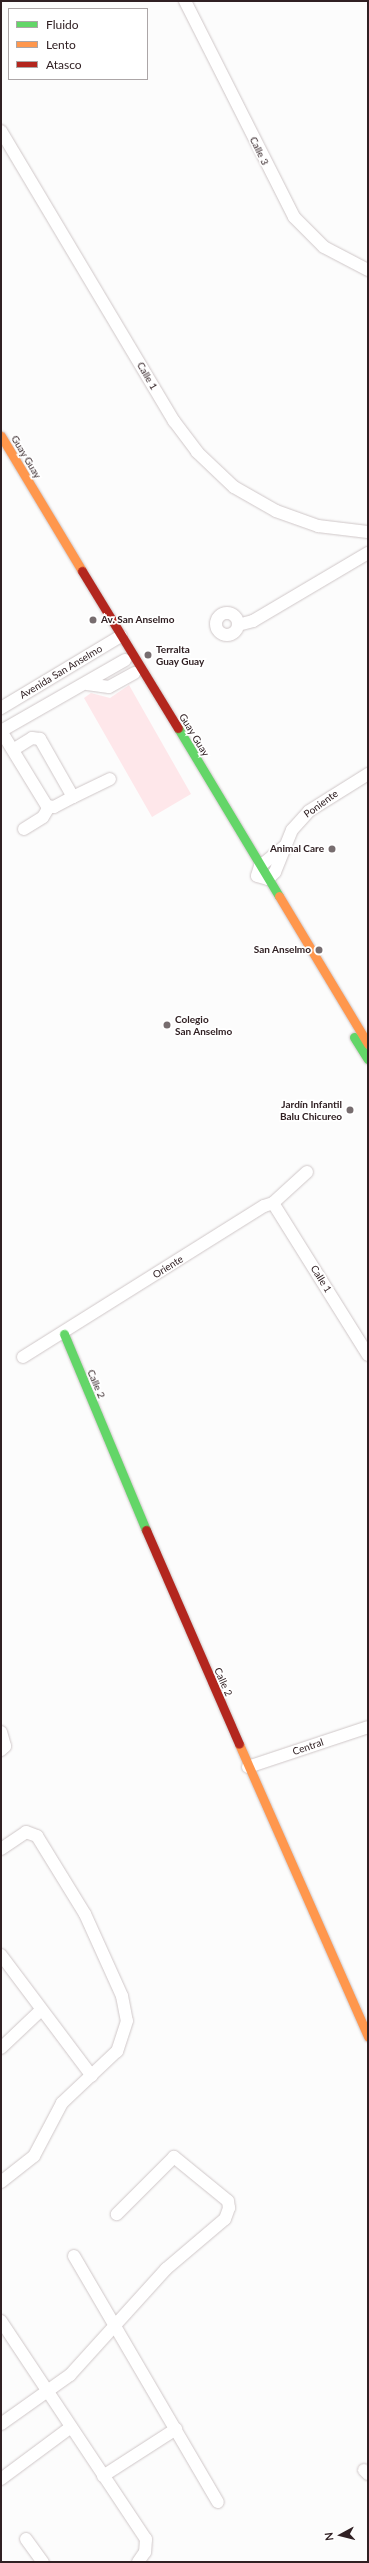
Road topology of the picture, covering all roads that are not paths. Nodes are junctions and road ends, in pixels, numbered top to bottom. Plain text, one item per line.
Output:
1 (186, 1) edge
2 (1, 131) edge
3 (368, 270) edge
4 (1, 436) edge
5 (1, 456) edge
6 (368, 532) edge
7 (368, 553) edge
8 (83, 572) junction
9 (82, 588) junction
10 (94, 591) junction
11 (238, 625) dead end
12 (117, 638) junction
13 (125, 660) junction
14 (134, 673) junction
15 (87, 684) junction
16 (1, 708) edge
17 (1, 731) edge
18 (12, 750) junction
19 (368, 774) edge
20 (110, 779) dead end
21 (73, 797) junction
22 (217, 803) junction
23 (49, 807) junction
24 (24, 829) dead end
25 (262, 873) junction
26 (335, 997) junction
27 (368, 1044) edge
28 (368, 1059) edge
29 (307, 1172) dead end
30 (273, 1204) junction
31 (64, 1334) junction
32 (368, 1355) edge
33 (23, 1357) dead end
34 (368, 1727) edge
35 (1, 1732) edge
36 (3, 1748) edge
37 (248, 1768) junction
38 (1, 1849) edge
39 (1, 1955) edge
40 (40, 2010) junction
41 (368, 2037) edge
42 (1, 2048) edge
43 (92, 2076) junction
44 (1, 2182) edge
45 (117, 2214) dead end
46 (74, 2256) dead end
47 (1, 2321) edge
48 (116, 2327) junction
49 (46, 2393) junction
50 (1, 2424) edge
51 (71, 2427) junction
52 (176, 2429) junction
53 (103, 2476) junction
54 (1, 2479) edge
55 (218, 2502) dead end
56 (26, 2540) dead end
57 (43, 2562) edge
58 (138, 2562) edge

1 - 3 street, Calle 3
2 - 6 street, Calle 1
4 - 8 street, Guay Guay
5 - 9 street, Guay Guay
7 - 11 street
8 - 9 street
8 - 10 street, Guay Guay
9 - 10 street
9 - 12 street, Guay Guay
10 - 12 street, Guay Guay
12 - 13 street, Guay Guay
12 - 16 street, Avenida San Anselmo
12 - 22 street, Guay Guay
13 - 14 street, Guay Guay
13 - 15 street
14 - 15 street
14 - 22 street, Guay Guay
15 - 17 street
17 - 18 street
18 - 21 street
18 - 23 street
19 - 25 street, Poniente
20 - 21 street
21 - 23 street
22 - 25 street, Guay Guay
23 - 24 street
25 - 26 street, Guay Guay
26 - 27 street, Guay Guay
26 - 28 street, Guay Guay
29 - 30 street, Oriente
30 - 31 street, Oriente
30 - 32 street, Calle 1
31 - 33 street, Oriente
31 - 37 street, Calle 2
34 - 37 street, Central
35 - 36 street
37 - 41 street, Calle 2
38 - 43 street
39 - 40 street
40 - 42 street
40 - 43 street
43 - 44 street
45 - 48 street
46 - 48 street
47 - 49 street
48 - 49 street
48 - 52 street
49 - 50 street
49 - 51 street
51 - 53 street
51 - 54 street
52 - 53 street
52 - 55 street
53 - 58 street
56 - 57 street

